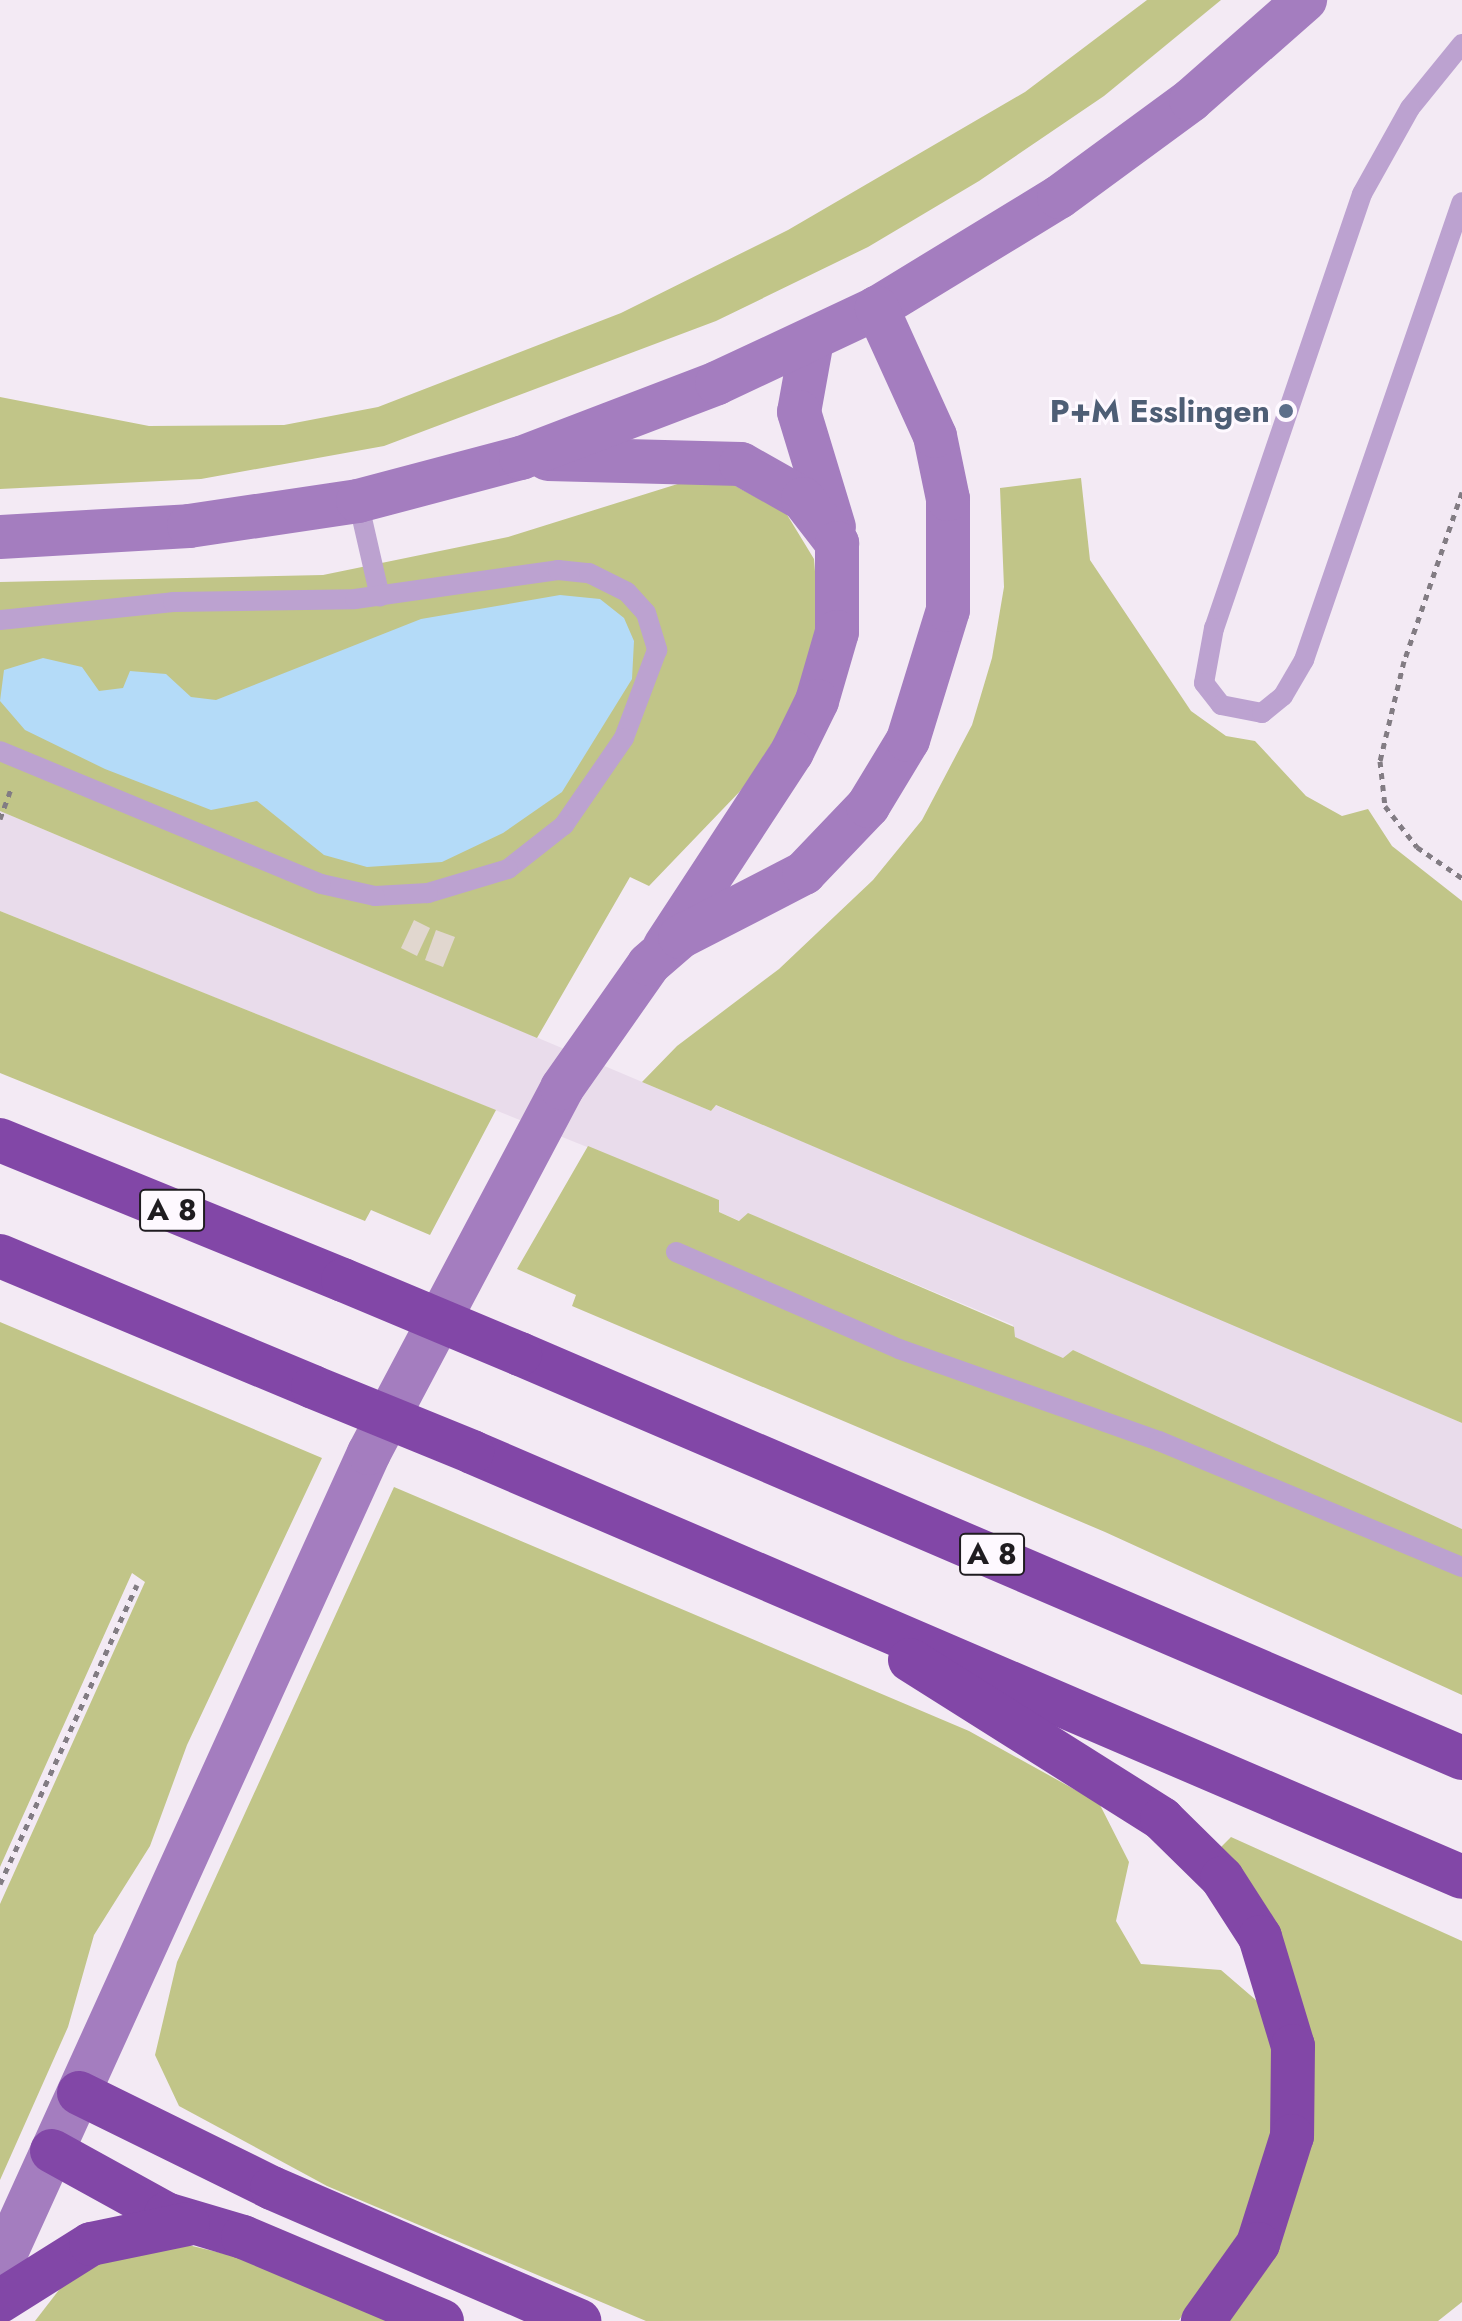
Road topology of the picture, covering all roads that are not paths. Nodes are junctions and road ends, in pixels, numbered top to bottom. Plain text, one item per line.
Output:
1 (1305, 0) edge
2 (1462, 44) edge
3 (1462, 202) edge
4 (877, 308) junction
5 (812, 340) junction
6 (521, 458) junction
7 (358, 501) junction
8 (0, 537) edge
9 (837, 543) junction
10 (380, 597) junction
11 (0, 620) edge
12 (0, 751) edge
13 (662, 951) junction
14 (0, 1140) edge
15 (676, 1252) dead end
16 (0, 1256) edge
17 (1462, 1567) edge
18 (813, 1596) junction
19 (1462, 1758) edge
20 (1462, 1877) edge
21 (79, 2093) junction
22 (52, 2151) junction
23 (191, 2224) junction
24 (0, 2266) edge
25 (0, 2301) edge
26 (442, 2321) edge
27 (579, 2321) edge
28 (1203, 2321) edge

1 - 4 main road
2 - 3 lane
4 - 5 main road
4 - 13 main road
5 - 6 main road
5 - 9 main road
6 - 7 main road
6 - 9 main road
7 - 8 main road
7 - 10 lane
9 - 13 main road
10 - 11 lane
10 - 12 lane
13 - 21 main road
14 - 19 highway, A 8, bridge
15 - 17 lane
16 - 18 highway, bridge
18 - 20 highway
18 - 28 highway
21 - 22 main road
21 - 27 highway
22 - 23 highway
22 - 24 main road
23 - 25 highway
23 - 26 highway

